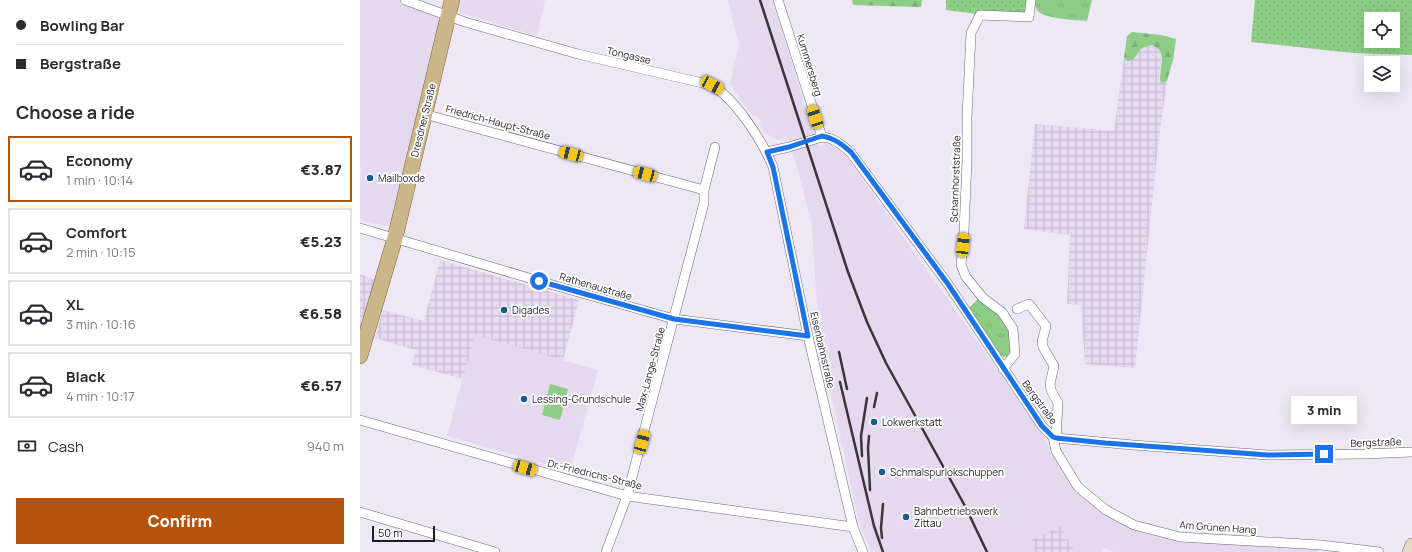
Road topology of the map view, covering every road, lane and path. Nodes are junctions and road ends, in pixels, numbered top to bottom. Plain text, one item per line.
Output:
1 (405, 0) edge
2 (452, 0) edge
3 (778, 0) edge
4 (1031, 0) edge
5 (448, 17) junction
6 (424, 114) junction
7 (822, 136) junction
8 (715, 148) dead end
9 (767, 152) junction
10 (704, 190) junction
11 (360, 228) edge
12 (395, 238) junction
13 (1017, 309) dead end
14 (674, 319) junction
15 (808, 336) junction
16 (360, 356) edge
17 (1004, 369) junction
18 (360, 420) edge
19 (1055, 437) junction
20 (1412, 452) edge
21 (627, 496) junction
22 (360, 512) edge
23 (853, 527) junction
24 (1412, 545) edge
25 (495, 552) edge
26 (606, 552) edge
27 (863, 552) edge
28 (1379, 552) edge
29 (1409, 552) edge

1 - 5 street, Tongasse
2 - 5 main road, Dresdner Straße
3 - 7 street, Kummersberg
4 - 17 street, Scharnhorststraße
5 - 6 main road, Dresdner Straße
5 - 9 street, Tongasse
6 - 10 street, Friedrich-Haupt-Straße
6 - 12 main road, Dresdner Straße
7 - 9 street
7 - 17 street, Bergstraße
8 - 10 street, Max-Lange-Straße
9 - 15 street, Eisenbahnstraße
10 - 14 street, Max-Lange-Straße
11 - 12 street, Rathenaustraße
12 - 14 street, Rathenaustraße
12 - 16 main road, Dresdner Straße
13 - 19 street
14 - 15 street, Rathenaustraße
14 - 21 street, Max-Lange-Straße
15 - 23 street, Eisenbahnstraße
17 - 19 street, Bergstraße
18 - 21 street, Dr.-Friedrichs-Straße
19 - 20 street, Bergstraße
19 - 28 street, Am Grünen Hang
21 - 23 street, Dr.-Friedrichs-Straße
21 - 26 street, Max-Lange-Straße
22 - 25 street
23 - 27 street, Eisenbahnstraße
24 - 29 street

